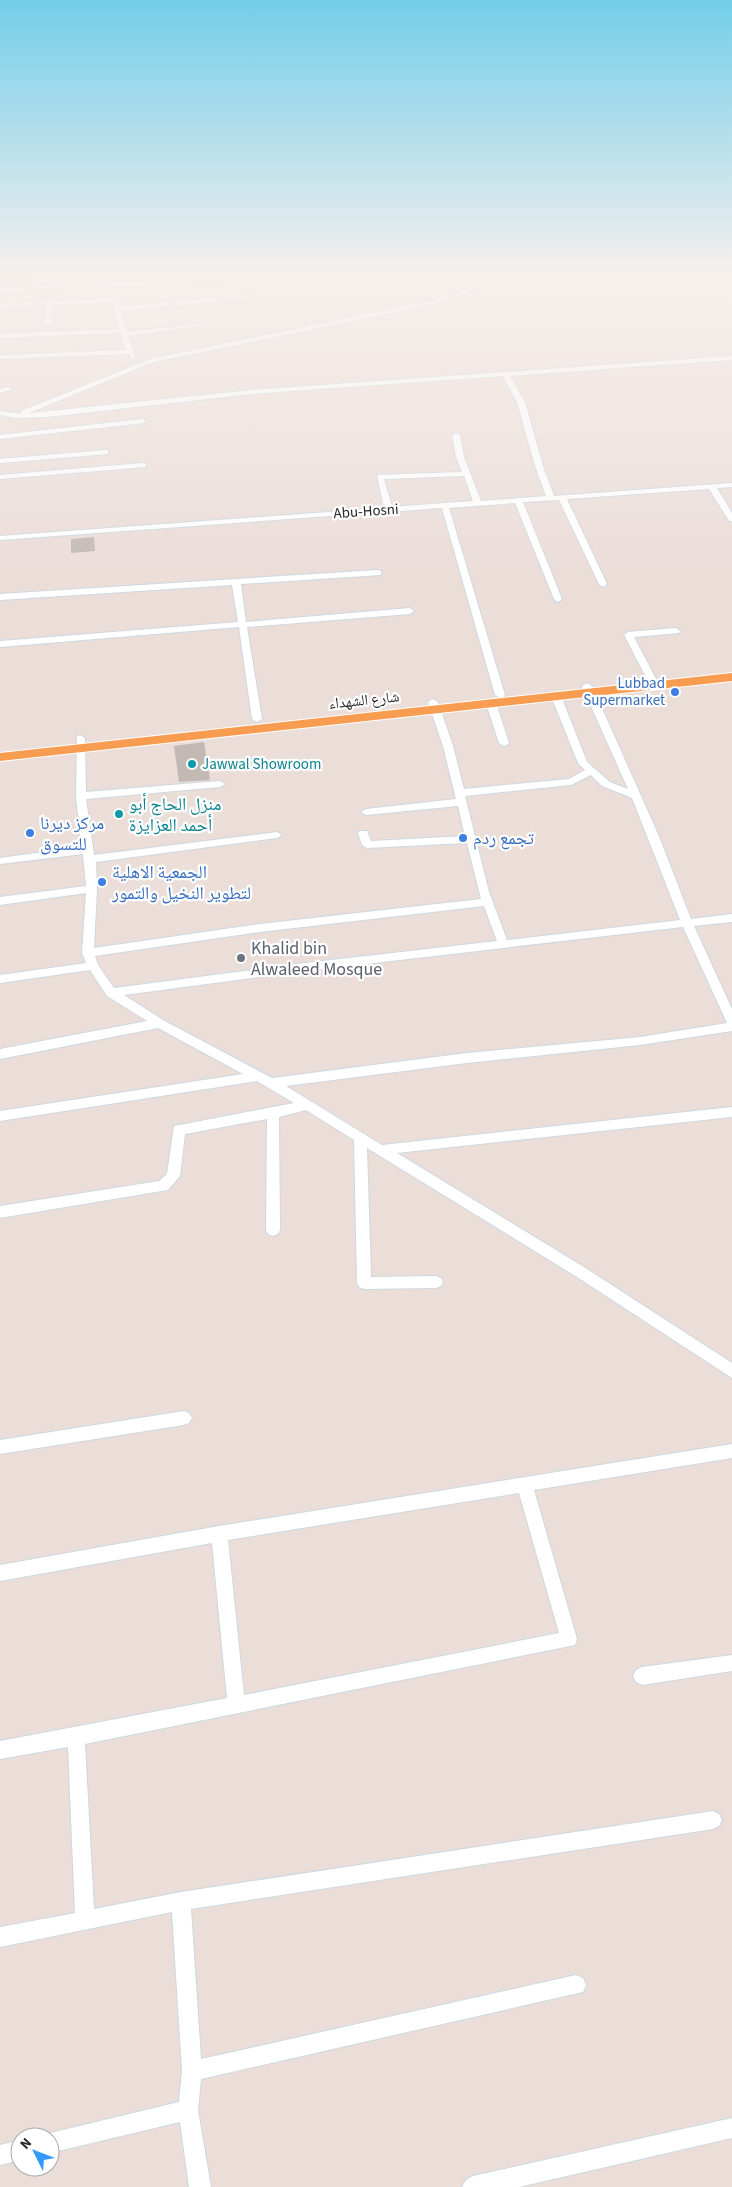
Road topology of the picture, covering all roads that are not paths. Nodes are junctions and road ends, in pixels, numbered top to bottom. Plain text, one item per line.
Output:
1 (113, 375) edge
2 (506, 375) joint
3 (8, 389) dead end
4 (0, 390) edge
5 (0, 413) edge
6 (16, 416) junction
7 (0, 421) edge
8 (142, 421) dead end
9 (456, 435) dead end
10 (0, 437) edge
11 (105, 452) dead end
12 (76, 454) junction
13 (0, 461) edge
14 (143, 465) dead end
15 (90, 470) junction
16 (466, 474) junction
17 (0, 477) edge
18 (732, 485) edge
19 (712, 486) junction
20 (562, 497) junction
21 (551, 498) junction
22 (518, 500) junction
23 (478, 504) junction
24 (445, 506) junction
25 (388, 509) junction
26 (732, 518) edge
27 (0, 538) edge
28 (378, 573) dead end
29 (236, 582) junction
30 (603, 584) dead end
31 (0, 597) edge
32 (558, 599) dead end
33 (410, 611) dead end
34 (243, 625) junction
35 (676, 631) dead end
36 (0, 644) edge
37 (732, 670) edge
38 (732, 677) edge
39 (651, 679) junction
40 (588, 690) junction
41 (556, 696) junction
42 (496, 699) junction
43 (434, 706) junction
44 (257, 720) junction
45 (80, 743) junction
46 (504, 743) dead end
47 (0, 747) edge
48 (0, 757) edge
49 (592, 771) junction
50 (220, 784) dead end
51 (81, 796) junction
52 (636, 796) junction
53 (460, 798) junction
54 (366, 812) dead end
55 (363, 832) dead end
56 (277, 836) dead end
57 (470, 839) junction
58 (89, 854) junction
59 (0, 861) edge
60 (92, 889) junction
61 (0, 900) edge
62 (487, 902) junction
63 (732, 918) edge
64 (687, 923) junction
65 (503, 943) junction
66 (88, 952) junction
67 (93, 966) junction
68 (0, 979) edge
69 (112, 993) junction
70 (160, 1022) junction
71 (732, 1022) edge
72 (732, 1027) edge
73 (0, 1054) edge
74 (258, 1076) junction
75 (271, 1083) junction
76 (307, 1105) junction
77 (732, 1112) edge
78 (273, 1114) junction
79 (0, 1116) edge
80 (360, 1138) junction
81 (379, 1150) junction
82 (0, 1212) edge
83 (273, 1230) dead end
84 (436, 1282) dead end
85 (732, 1370) edge
86 (184, 1418) dead end
87 (0, 1447) edge
88 (732, 1451) edge
89 (525, 1485) junction
90 (219, 1534) junction
91 (0, 1573) edge
92 (732, 1663) edge
93 (642, 1676) dead end
94 (236, 1706) junction
95 (76, 1737) junction
96 (0, 1750) edge
97 (713, 1820) dead end
98 (180, 1901) junction
99 (85, 1920) junction
100 (0, 1937) edge
101 (576, 1986) dead end
102 (192, 2071) junction
103 (188, 2110) junction
104 (732, 2128) edge
105 (60, 2141) edge
106 (200, 2187) edge
107 (473, 2187) edge

1 - 6 street
2 - 6 street
2 - 21 street
3 - 4 street
5 - 6 street
6 - 7 street
8 - 10 street
9 - 16 street
11 - 12 street
12 - 13 street
12 - 15 street
14 - 15 street
15 - 17 street
16 - 23 street
16 - 25 street
18 - 19 street, Abu-Hosni
19 - 20 street, Abu-Hosni
19 - 26 street
20 - 21 street, Abu-Hosni
20 - 30 street
21 - 22 street, Abu-Hosni
22 - 23 street, Abu-Hosni
22 - 32 street
23 - 24 street, Abu-Hosni
24 - 25 street, Abu-Hosni
24 - 42 street
25 - 27 street, Abu-Hosni
28 - 29 street
29 - 31 street
29 - 34 street
33 - 34 street
34 - 36 street
34 - 44 street
35 - 39 street
37 - 39 main road, شارع الشهداء
38 - 40 main road, شارع الشهداء
39 - 40 main road, شارع الشهداء
40 - 41 main road, شارع الشهداء
40 - 42 main road, شارع الشهداء
40 - 52 street
41 - 42 main road, شارع الشهداء
41 - 49 street
42 - 43 main road, شارع الشهداء
42 - 46 street
43 - 44 main road, شارع الشهداء
43 - 45 main road, شارع الشهداء
43 - 53 street
44 - 45 main road, شارع الشهداء
45 - 47 main road, شارع الشهداء
45 - 48 main road, شارع الشهداء
45 - 51 street
49 - 52 street
49 - 53 street
50 - 51 street
51 - 58 street
52 - 64 street
53 - 54 street
53 - 57 street
55 - 57 street
56 - 58 street
57 - 62 street
58 - 59 street
58 - 60 street
60 - 61 street
60 - 66 street
62 - 65 street
62 - 66 street
63 - 64 street
64 - 65 street
64 - 71 street
65 - 69 street
66 - 67 street
67 - 68 street
67 - 69 street
69 - 70 street
70 - 73 street
70 - 74 street
72 - 75 street
74 - 75 street
74 - 79 street
75 - 76 street
76 - 78 street
76 - 80 street
77 - 81 street
78 - 82 street
78 - 83 street
80 - 81 street
80 - 84 street
81 - 85 street
86 - 87 street
88 - 89 street
89 - 90 street
89 - 94 street
90 - 91 street
90 - 94 street
92 - 93 street
94 - 95 street
95 - 96 street
95 - 99 street
97 - 98 street
98 - 99 street
98 - 102 street
99 - 100 street
101 - 102 street
102 - 103 street
103 - 105 street
103 - 106 street
104 - 107 street

